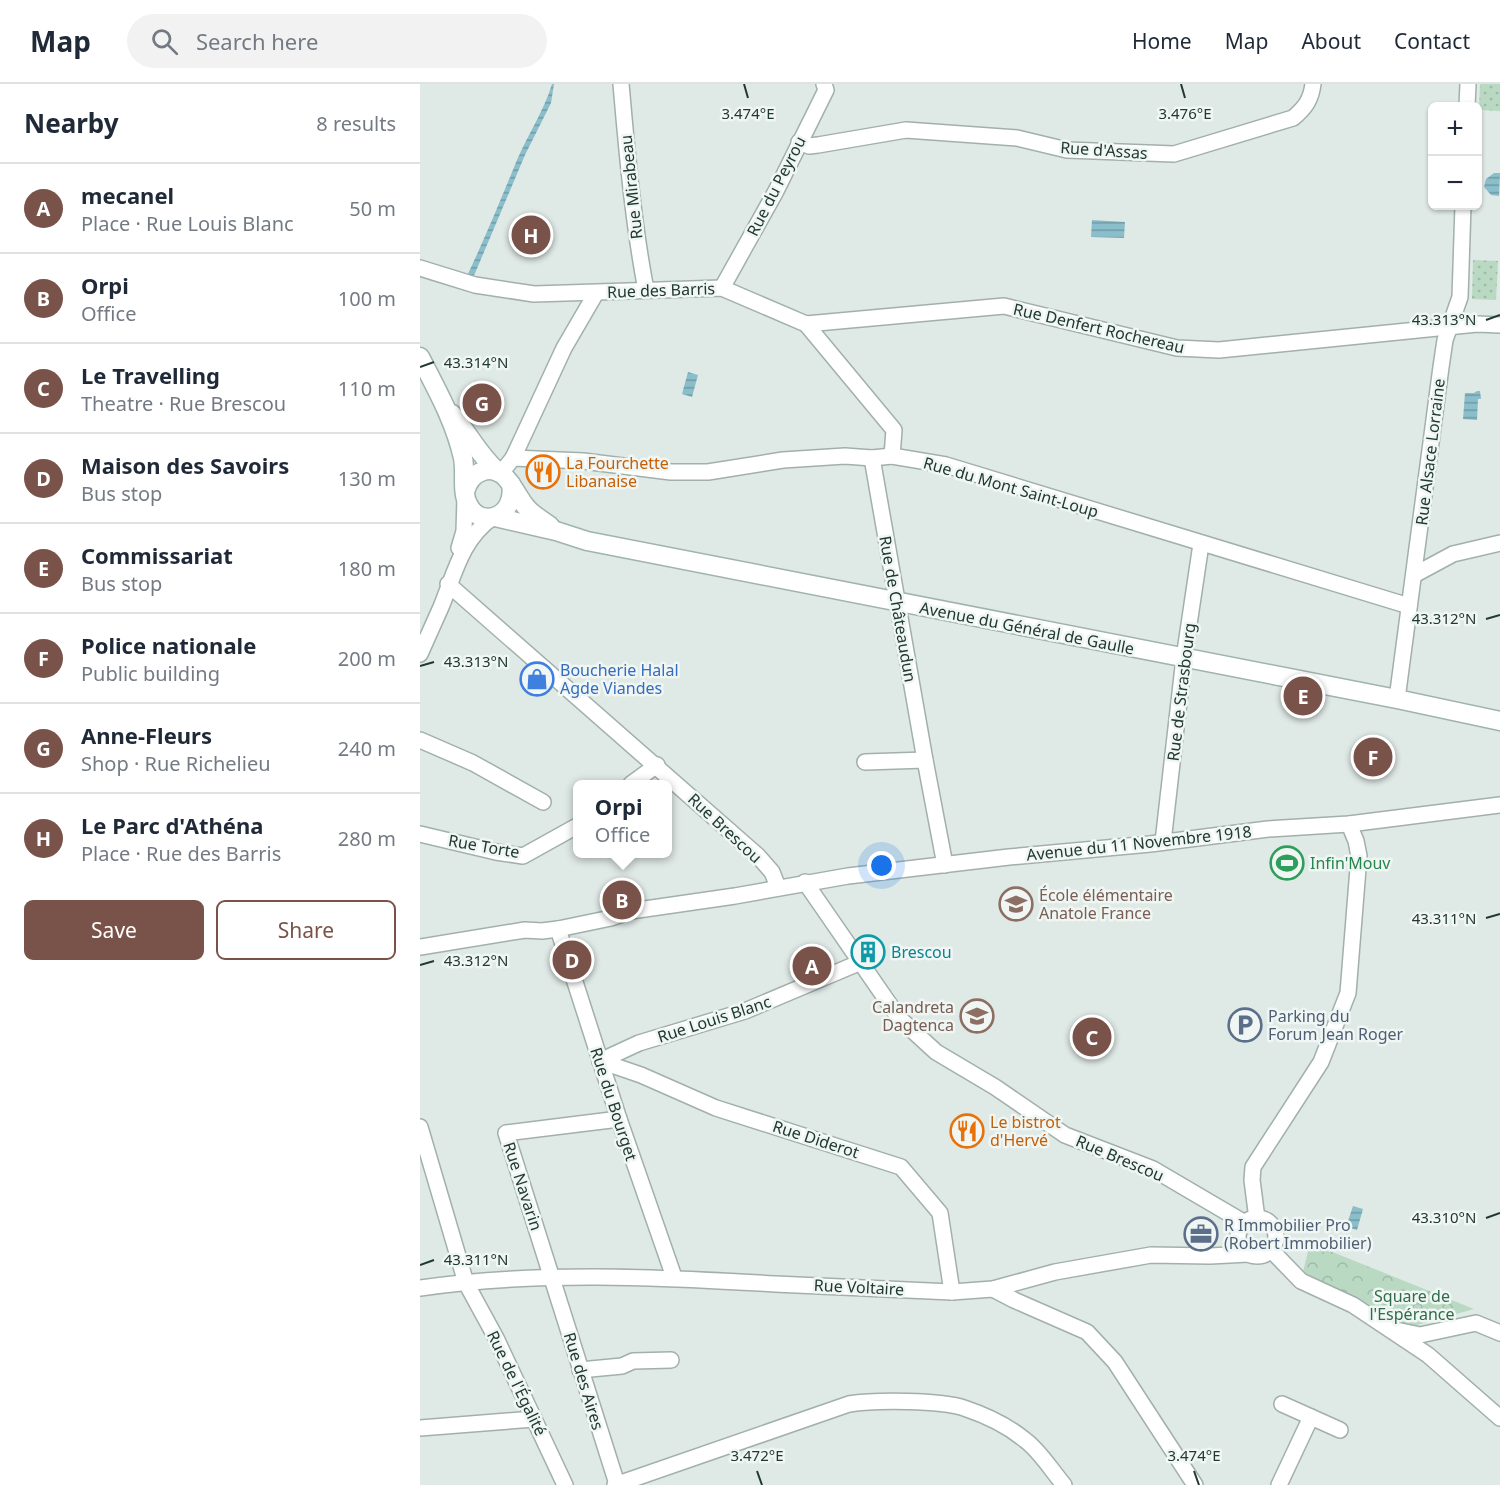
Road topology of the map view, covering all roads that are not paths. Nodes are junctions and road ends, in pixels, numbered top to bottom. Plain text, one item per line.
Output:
1 (621, 84) edge
2 (1313, 84) edge
3 (1468, 84) edge
4 (826, 86) edge
5 (1467, 102) edge
6 (799, 142) junction
7 (1463, 210) edge
8 (420, 268) edge
9 (722, 288) junction
10 (646, 290) junction
11 (596, 293) junction
12 (806, 324) junction
13 (1500, 325) edge
14 (1451, 326) junction
15 (420, 357) edge
16 (449, 411) junction
17 (892, 456) junction
18 (513, 458) junction
19 (872, 458) junction
20 (504, 476) junction
21 (465, 495) junction
22 (494, 517) junction
23 (556, 531) junction
24 (1201, 543) junction
25 (1500, 543) edge
26 (454, 568) junction
27 (1414, 575) junction
28 (448, 584) junction
29 (897, 603) junction
30 (1409, 606) junction
31 (420, 654) edge
32 (1184, 658) junction
33 (1396, 699) junction
34 (1500, 721) edge
35 (420, 740) edge
36 (925, 760) junction
37 (866, 762) dead end
38 (657, 765) junction
39 (636, 780) edge
40 (543, 802) dead end
41 (1500, 805) edge
42 (1349, 824) junction
43 (573, 828) edge
44 (420, 834) edge
45 (1163, 842) junction
46 (945, 865) junction
47 (805, 882) junction
48 (778, 887) junction
49 (558, 929) junction
50 (420, 947) edge
51 (861, 962) junction
52 (600, 1061) junction
53 (618, 1119) junction
54 (420, 1127) edge
55 (1251, 1221) junction
56 (1271, 1250) junction
57 (1248, 1254) junction
58 (674, 1277) junction
59 (552, 1278) junction
60 (466, 1283) junction
61 (420, 1288) edge
62 (993, 1289) junction
63 (952, 1292) junction
64 (1390, 1329) junction
65 (1500, 1333) edge
66 (671, 1360) dead end
67 (580, 1370) junction
68 (1282, 1404) dead end
69 (1311, 1417) junction
70 (1500, 1418) edge
71 (534, 1419) junction
72 (420, 1428) edge
73 (1340, 1430) dead end
74 (565, 1485) edge
75 (616, 1485) edge
76 (1065, 1485) edge
77 (1195, 1485) edge
78 (1279, 1485) edge

1 - 10 street, Rue Mirabeau
2 - 6 street, Rue d'Assas
3 - 5 street
4 - 6 street, Rue du Peyrou
6 - 9 street, Rue du Peyrou
7 - 14 street, Rue Alsace Lorraine
8 - 11 street, Rue des Barris
9 - 10 street, Rue des Barris
9 - 12 street, Rue des Barris
10 - 11 street, Rue des Barris
11 - 18 street
12 - 14 street, Rue Denfert Rochereau
12 - 17 street, Rue des Barris
13 - 14 street, Rue Denfert Rochereau
14 - 27 street, Rue Alsace Lorraine
15 - 16 main road
16 - 20 main road, Avenue du Général de Gaulle
16 - 21 main road
17 - 19 street, Rue du Mont Saint-Loup
17 - 24 street, Rue du Mont Saint-Loup
18 - 19 street, Rue du Mont Saint-Loup
18 - 20 street
19 - 29 street, Rue de Châteaudun
20 - 21 main road
20 - 22 main road
20 - 23 main road, Avenue du Général de Gaulle
21 - 22 main road
21 - 26 street
22 - 23 main road, Avenue du Général de Gaulle
22 - 26 street
23 - 29 main road, Avenue du Général de Gaulle
24 - 30 street, Rue du Mont Saint-Loup
24 - 32 street, Rue de Strasbourg
25 - 27 street
26 - 28 street
27 - 30 street, Rue Alsace Lorraine
28 - 31 street
28 - 38 street, Rue Brescou
29 - 32 main road, Avenue du Général de Gaulle
29 - 36 street, Rue de Châteaudun
30 - 33 street, Rue Alsace Lorraine
32 - 33 main road, Avenue du Général de Gaulle
32 - 45 street, Rue de Strasbourg
33 - 34 main road, Avenue du Général de Gaulle
35 - 40 street
36 - 37 street
36 - 46 street, Rue de Châteaudun
38 - 39 street
38 - 48 street, Rue Brescou
41 - 42 street, Avenue du 11 Novembre 1918
42 - 45 street, Avenue du 11 Novembre 1918
42 - 55 street
43 - 44 street, Rue Torte
45 - 46 street, Avenue du 11 Novembre 1918
46 - 47 street, Avenue du 11 Novembre 1918
47 - 48 street, Avenue du 11 Novembre 1918
47 - 51 street, Rue Brescou
48 - 49 street, Avenue du 11 Novembre 1918
49 - 50 street, Avenue du 11 Novembre 1918
49 - 52 street, Rue du Bourget
51 - 52 street, Rue Louis Blanc
51 - 55 street, Rue Brescou
52 - 53 street, Rue du Bourget
52 - 63 street, Rue Diderot
53 - 58 street, Rue du Bourget
53 - 59 street, Rue Navarin
54 - 60 street, Rue de l'Égalité
55 - 56 street
55 - 57 street
56 - 57 street
56 - 64 street
57 - 62 street, Rue Voltaire
58 - 59 street, Rue Voltaire
58 - 63 street, Rue Voltaire
59 - 60 street, Rue Voltaire
59 - 67 street, Rue des Aires
60 - 61 street, Rue Voltaire
60 - 71 street, Rue de l'Égalité
62 - 63 street, Rue Voltaire
62 - 77 street
64 - 65 street
64 - 70 street
66 - 67 street
67 - 75 street, Rue des Aires
68 - 69 street
69 - 73 street
69 - 78 street
71 - 72 street
71 - 74 street, Rue de l'Égalité
75 - 76 street

